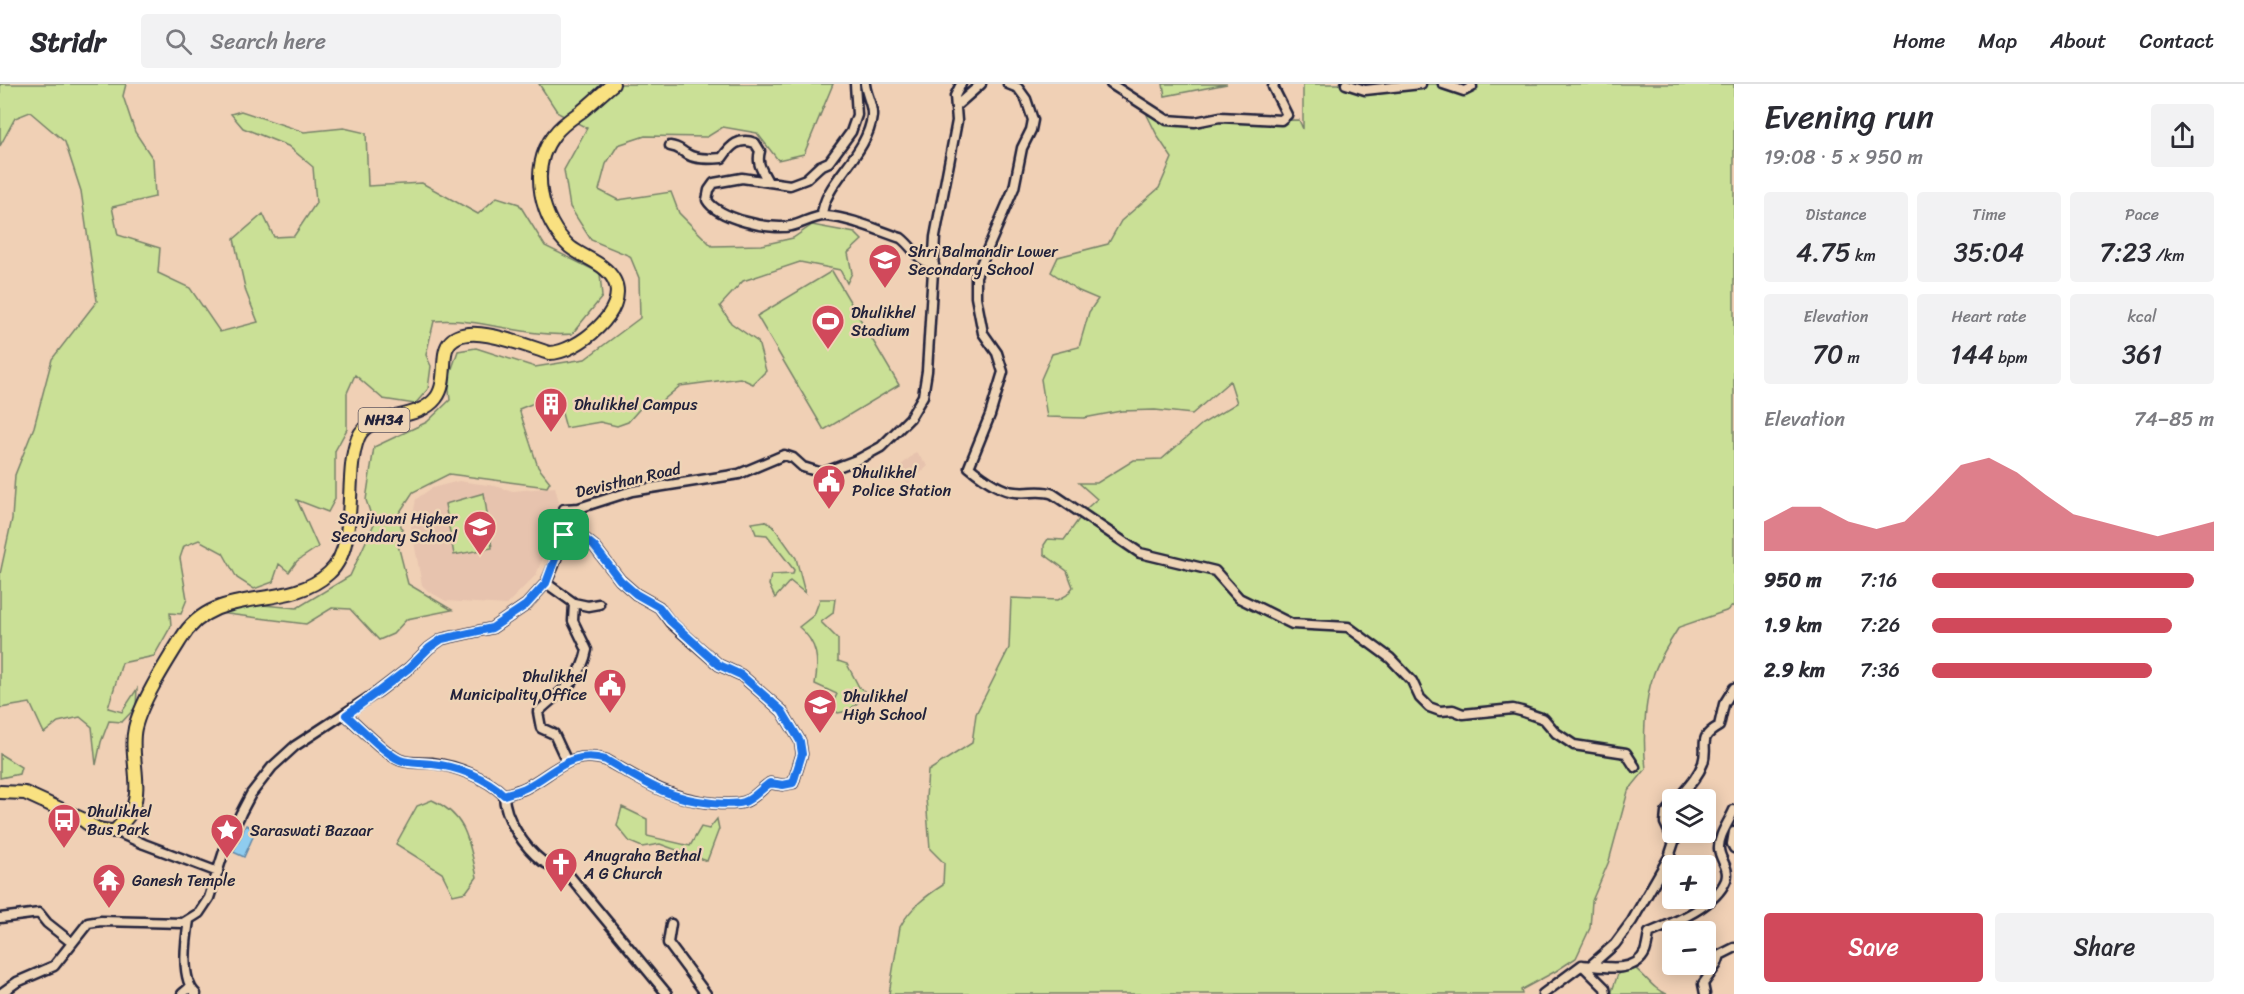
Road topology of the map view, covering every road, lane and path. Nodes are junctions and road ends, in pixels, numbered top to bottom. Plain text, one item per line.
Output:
1 (613, 84) edge
2 (855, 84) edge
3 (865, 84) edge
4 (961, 84) edge
5 (981, 84) edge
6 (1008, 84) edge
7 (1111, 84) edge
8 (1274, 84) edge
9 (1346, 84) edge
10 (1421, 84) edge
11 (1443, 84) edge
12 (1471, 84) edge
13 (956, 106) junction
14 (670, 146) dead end
15 (768, 182) junction
16 (822, 216) junction
17 (934, 265) junction
18 (564, 535) junction
19 (546, 583) junction
20 (574, 603) junction
21 (600, 604) dead end
22 (1734, 688) edge
23 (346, 715) junction
24 (567, 762) junction
25 (1635, 766) dead end
26 (1685, 789) edge
27 (0, 792) edge
28 (504, 795) junction
29 (1734, 810) edge
30 (115, 831) junction
31 (1734, 832) edge
32 (1674, 843) edge
33 (1734, 848) edge
34 (218, 872) junction
35 (0, 918) edge
36 (189, 920) junction
37 (671, 924) dead end
38 (71, 942) junction
39 (1734, 948) edge
40 (1586, 965) junction
41 (193, 991) edge
42 (0, 994) edge
43 (182, 994) edge
44 (667, 994) edge
45 (706, 994) edge
46 (1543, 994) edge
47 (1606, 994) edge
48 (1705, 994) edge

1 - 30 highway, NH34
2 - 15 street
3 - 16 street
4 - 13 street, Devisthan Road
5 - 13 street
6 - 25 street
7 - 8 street
9 - 10 street
11 - 12 street
13 - 17 street, Devisthan Road
14 - 15 street
15 - 16 street
16 - 17 street
17 - 18 street, Devisthan Road
18 - 19 street, Devisthan Road
18 - 24 street
19 - 20 street
19 - 23 street, Devisthan Road
20 - 21 street
20 - 24 street
22 - 26 street
23 - 28 street
23 - 34 street, Devisthan Road
24 - 28 street
27 - 30 highway
28 - 44 street
29 - 40 street
30 - 34 street
31 - 33 street
32 - 40 street
34 - 36 street, Devisthan Road
35 - 38 street
36 - 38 street
36 - 41 street
37 - 45 street
38 - 42 street
39 - 48 street
40 - 46 street
40 - 47 street
41 - 43 street

